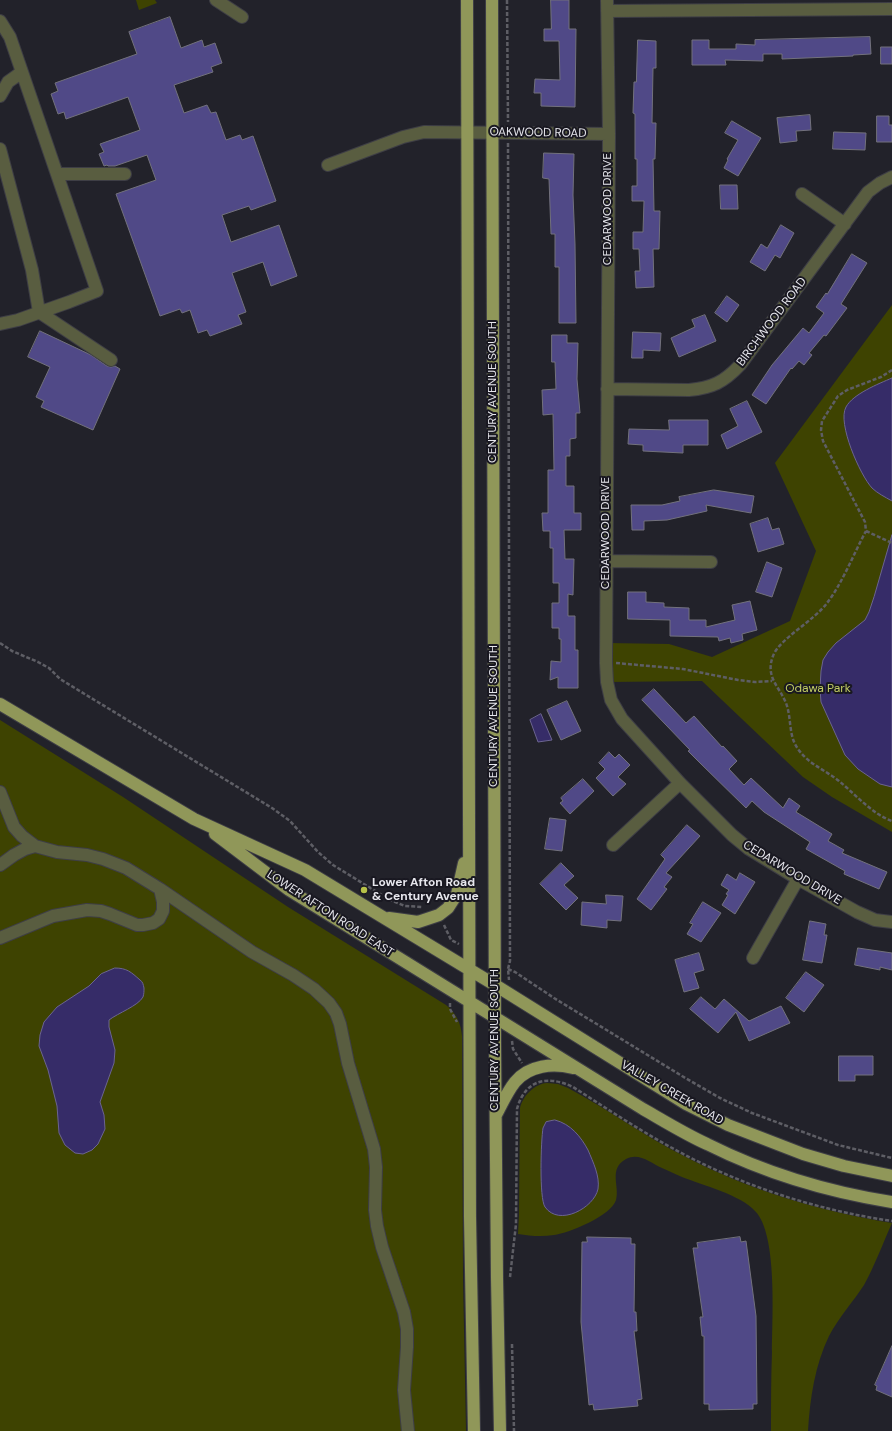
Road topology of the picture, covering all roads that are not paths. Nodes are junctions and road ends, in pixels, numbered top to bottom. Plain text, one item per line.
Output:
1 (216, 0) edge
2 (467, 0) edge
3 (492, 0) edge
4 (607, 5) edge
5 (892, 9) edge
6 (242, 17) dead end
7 (0, 21) edge
8 (22, 72) junction
9 (0, 96) edge
10 (467, 132) junction
11 (492, 132) junction
12 (609, 134) junction
13 (0, 149) edge
14 (328, 166) dead end
15 (56, 174) junction
16 (125, 174) dead end
17 (892, 177) edge
18 (802, 194) dead end
19 (844, 224) junction
20 (39, 312) junction
21 (0, 324) edge
22 (111, 360) dead end
23 (607, 389) junction
24 (606, 561) junction
25 (710, 562) dead end
26 (0, 704) edge
27 (680, 783) junction
28 (0, 792) edge
29 (194, 819) junction
30 (469, 842) junction
31 (613, 845) dead end
32 (35, 846) junction
33 (0, 865) edge
34 (798, 879) junction
35 (160, 889) junction
36 (383, 918) junction
37 (892, 922) edge
38 (0, 938) edge
39 (753, 958) dead end
40 (470, 970) junction
41 (495, 985) junction
42 (470, 1003) junction
43 (495, 1018) junction
44 (579, 1070) junction
45 (496, 1116) junction
46 (892, 1176) edge
47 (892, 1202) edge
48 (408, 1431) edge
49 (474, 1431) edge
50 (500, 1431) edge

1 - 6 street
2 - 10 main road, CENTURY AVENUE SOUTH
3 - 11 main road, CENTURY AVENUE SOUTH
4 - 5 street
4 - 12 street, CEDARWOOD DRIVE
7 - 8 street
8 - 9 street
8 - 15 street
10 - 11 street, OAKWOOD ROAD
10 - 14 street, OAKWOOD ROAD
10 - 30 main road, CENTURY AVENUE SOUTH
11 - 12 street, OAKWOOD ROAD
11 - 41 main road, CENTURY AVENUE SOUTH
12 - 23 street, CEDARWOOD DRIVE
13 - 20 street
15 - 16 street
15 - 20 street
17 - 19 street, BIRCHWOOD ROAD
18 - 19 street
19 - 23 street, BIRCHWOOD ROAD
20 - 21 street
20 - 22 street
23 - 24 street, CEDARWOOD DRIVE
24 - 25 street
24 - 27 street, CEDARWOOD DRIVE
26 - 29 main road, LOWER AFTON ROAD EAST
27 - 31 street
27 - 34 street, CEDARWOOD DRIVE
28 - 32 street
29 - 36 main road, LOWER AFTON ROAD EAST
29 - 42 main road, LOWER AFTON ROAD EAST
30 - 36 main road
30 - 40 main road, CENTURY AVENUE SOUTH
32 - 33 street
32 - 35 street
34 - 37 street, CEDARWOOD DRIVE
34 - 39 street
35 - 38 street
35 - 48 street
36 - 40 main road, LOWER AFTON ROAD EAST
40 - 41 main road, VALLEY CREEK ROAD
40 - 42 main road, CENTURY AVENUE SOUTH
41 - 43 main road, CENTURY AVENUE SOUTH
41 - 46 main road, VALLEY CREEK ROAD
42 - 43 main road
42 - 49 main road, CENTURY AVENUE SOUTH
43 - 44 main road
43 - 45 main road, CENTURY AVENUE SOUTH
44 - 45 main road
44 - 47 main road
45 - 50 main road, CENTURY AVENUE SOUTH

